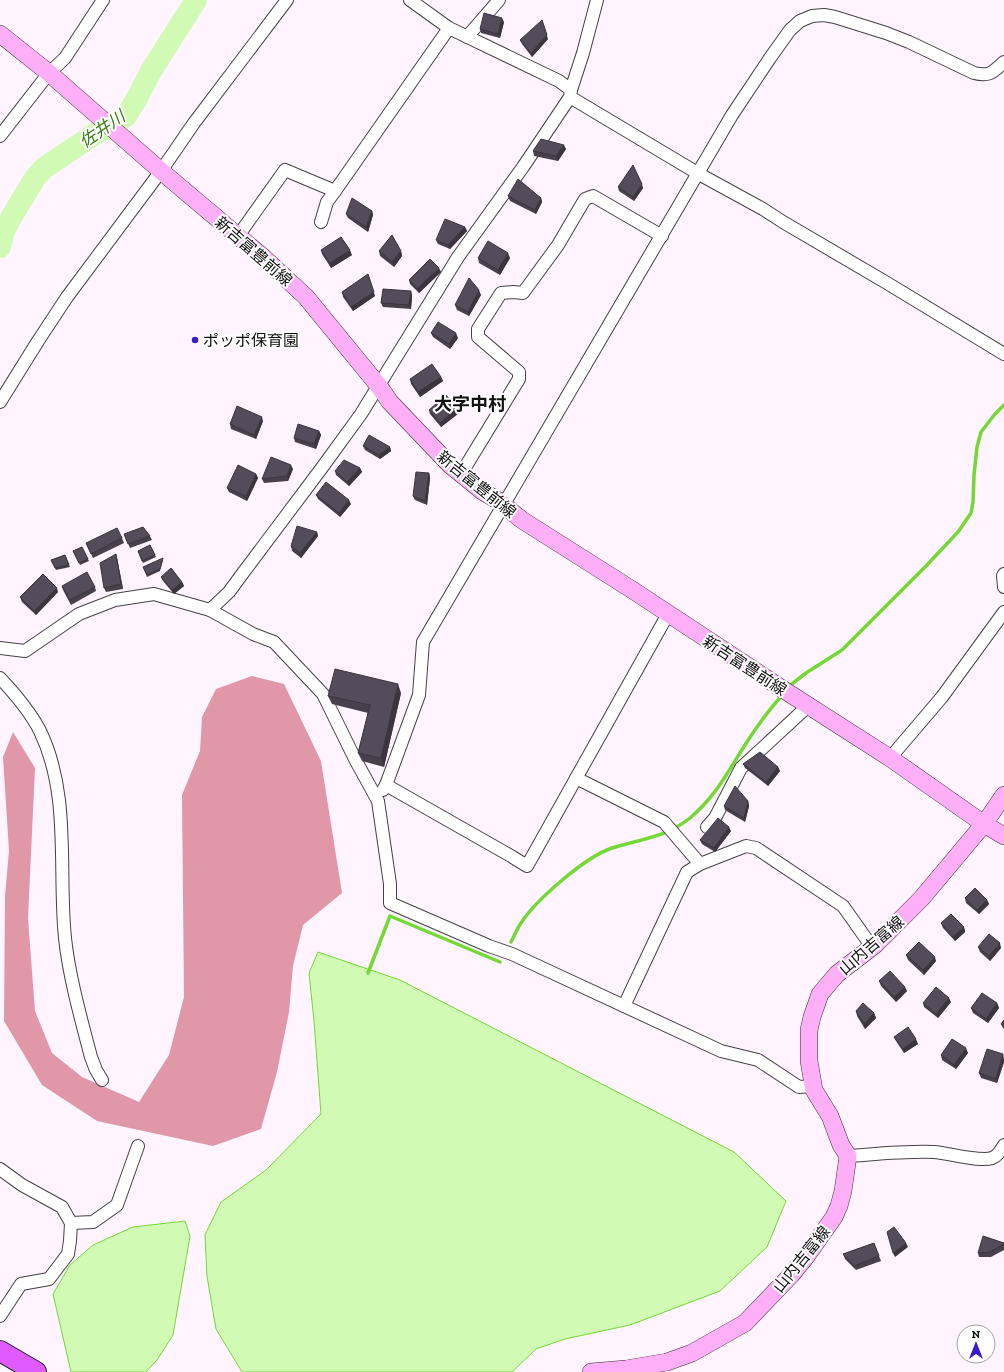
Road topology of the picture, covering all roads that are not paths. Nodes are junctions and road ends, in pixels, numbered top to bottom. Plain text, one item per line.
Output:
1 (103, 0) edge
2 (287, 0) edge
3 (410, 0) edge
4 (499, 0) edge
5 (596, 0) edge
6 (449, 28) junction
7 (0, 34) edge
8 (467, 37) junction
9 (1004, 62) edge
10 (49, 73) junction
11 (570, 94) junction
12 (0, 136) edge
13 (161, 171) junction
14 (698, 174) junction
15 (335, 191) junction
16 (321, 222) dead end
17 (238, 236) junction
18 (662, 236) junction
19 (1004, 354) edge
20 (378, 385) junction
21 (0, 402) edge
22 (461, 474) junction
23 (503, 505) junction
24 (1004, 574) edge
25 (1004, 587) edge
26 (210, 610) junction
27 (1004, 612) edge
28 (668, 614) junction
29 (0, 648) edge
30 (0, 678) edge
31 (808, 706) junction
32 (890, 758) junction
33 (576, 778) junction
34 (386, 785) junction
35 (1004, 795) edge
36 (378, 801) junction
37 (984, 824) junction
38 (707, 827) dead end
39 (1004, 836) edge
40 (700, 864) junction
41 (872, 947) junction
42 (624, 1006) junction
43 (102, 1080) dead end
44 (814, 1086) junction
45 (1004, 1145) edge
46 (138, 1146) dead end
47 (848, 1156) junction
48 (0, 1169) edge
49 (71, 1223) junction
50 (0, 1316) edge
51 (0, 1351) edge
52 (36, 1372) edge
53 (591, 1372) edge

1 - 10 street
2 - 13 street
3 - 6 street
4 - 8 street
5 - 11 street
6 - 8 street
6 - 15 street
7 - 10 main road, 新吉富豊前線
8 - 11 street
9 - 14 street
10 - 12 street
10 - 13 main road, 新吉富豊前線
11 - 14 street
11 - 20 street
13 - 17 main road, 新吉富豊前線
13 - 21 street
14 - 18 street
14 - 19 street
15 - 16 street
15 - 17 street
17 - 20 main road, 新吉富豊前線
18 - 22 street
18 - 23 street
20 - 22 main road, 新吉富豊前線
20 - 26 street
22 - 23 main road, 新吉富豊前線
23 - 28 main road, 新吉富豊前線
23 - 34 street
24 - 25 street
26 - 29 street
26 - 36 street
27 - 32 street
28 - 31 main road, 新吉富豊前線
28 - 33 street
30 - 43 street
31 - 32 main road, 新吉富豊前線
31 - 38 street
32 - 37 main road, 新吉富豊前線
33 - 34 street
33 - 40 street
34 - 36 street
35 - 37 main road, 山内吉富線
36 - 42 street
37 - 39 main road, 新吉富豊前線
37 - 41 main road, 山内吉富線
40 - 41 street
40 - 42 street
41 - 44 main road, 山内吉富線
42 - 44 street
44 - 47 main road, 山内吉富線
45 - 47 street
46 - 49 street
47 - 53 main road, 山内吉富線
48 - 49 street
49 - 50 street
51 - 52 highway

